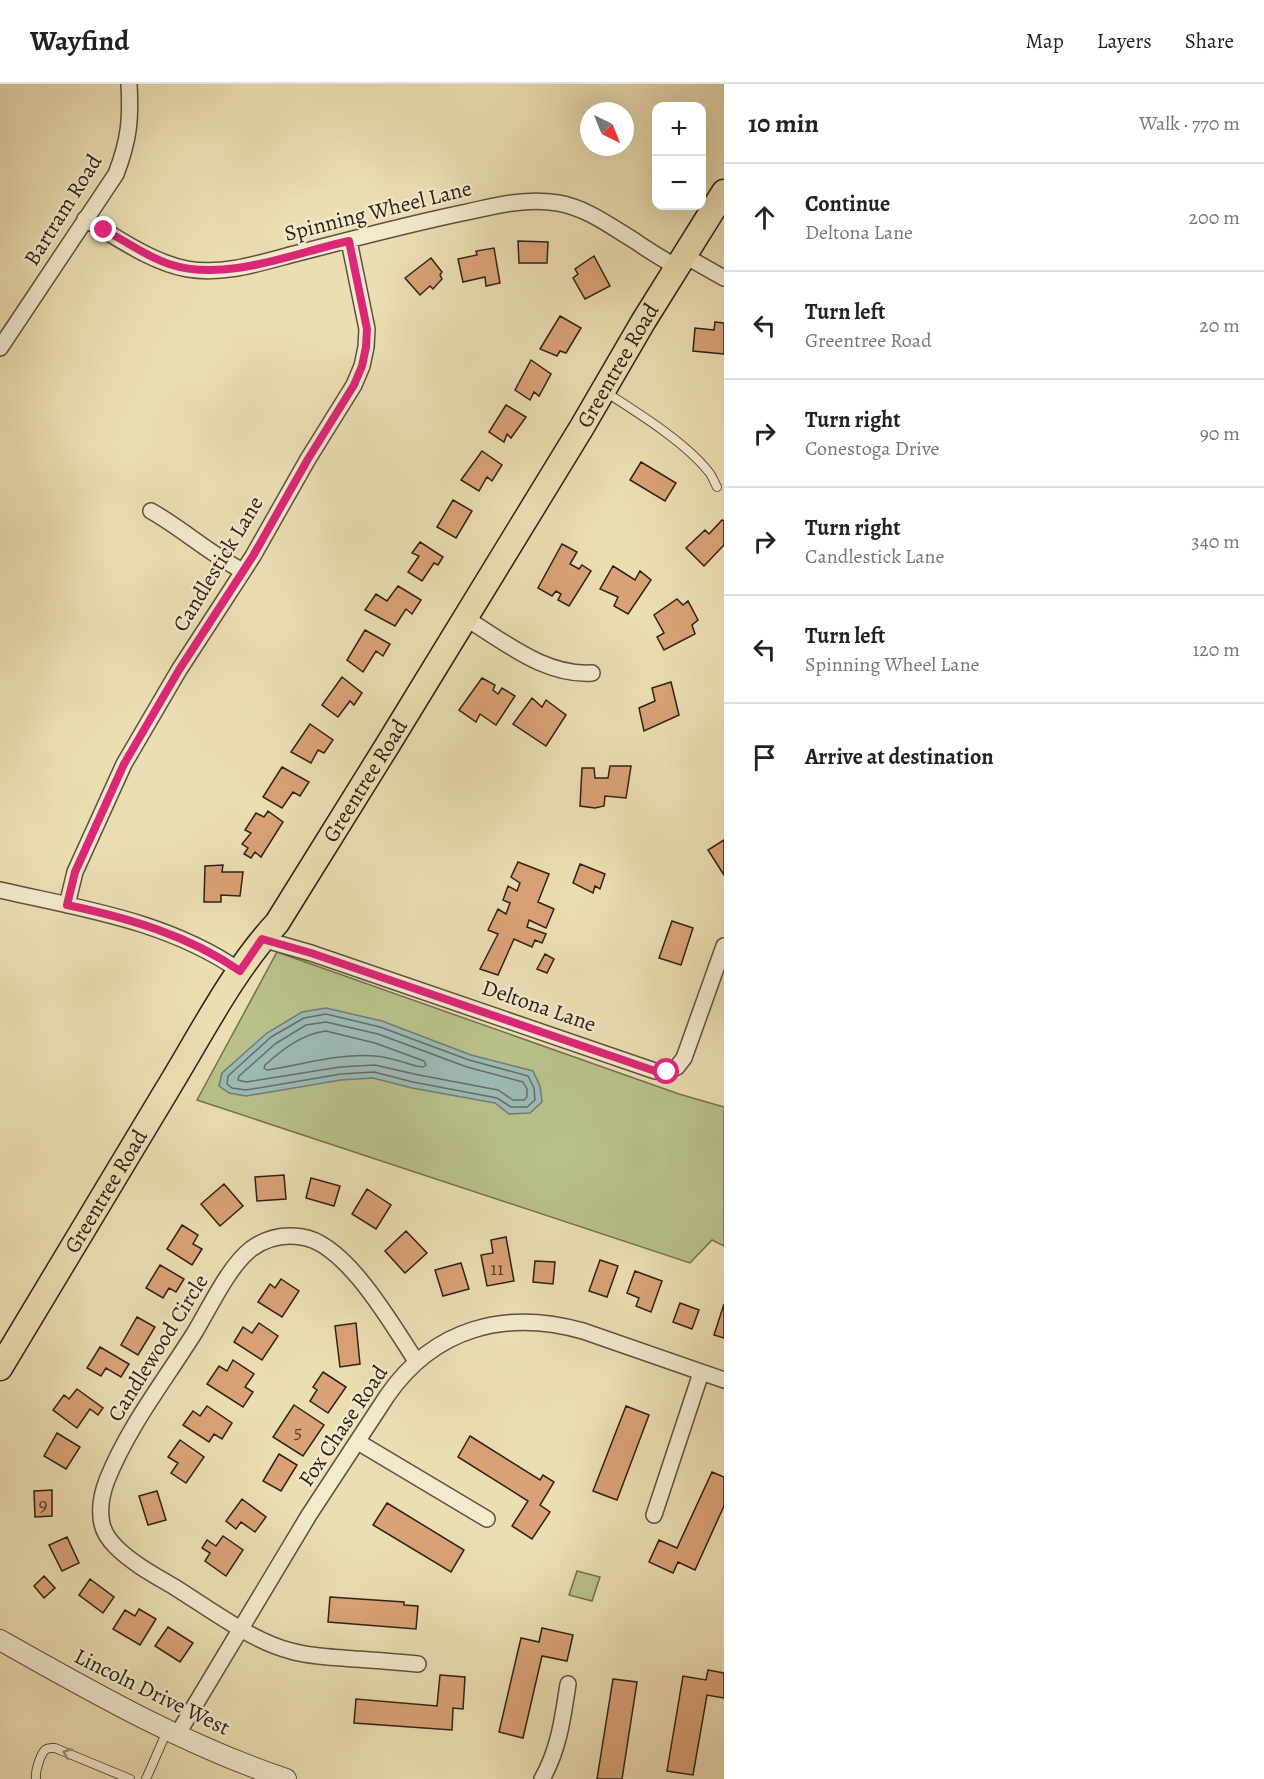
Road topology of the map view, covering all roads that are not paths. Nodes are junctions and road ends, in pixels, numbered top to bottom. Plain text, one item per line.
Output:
1 (129, 84) edge
2 (724, 192) edge
3 (85, 219) junction
4 (349, 241) junction
5 (682, 262) junction
6 (724, 278) edge
7 (0, 348) edge
8 (603, 391) junction
9 (717, 487) dead end
10 (151, 511) dead end
11 (243, 571) junction
12 (465, 618) junction
13 (592, 673) dead end
14 (0, 890) edge
15 (67, 905) junction
16 (262, 939) junction
17 (724, 946) edge
18 (240, 971) junction
19 (416, 1361) junction
20 (0, 1368) edge
21 (701, 1373) junction
22 (724, 1380) edge
23 (358, 1442) junction
24 (654, 1515) dead end
25 (487, 1520) dead end
26 (241, 1628) junction
27 (0, 1640) edge
28 (418, 1664) dead end
29 (568, 1684) dead end
30 (172, 1732) junction
31 (117, 1776) edge
32 (36, 1779) edge
33 (130, 1779) edge
34 (146, 1779) edge
35 (286, 1779) edge
36 (542, 1779) edge

1 - 3 street, Bartram Road
2 - 5 main road, Greentree Road
3 - 4 street, Spinning Wheel Lane
3 - 7 street, Bartram Road
4 - 5 street, Spinning Wheel Lane
4 - 11 street, Candlestick Lane
5 - 6 street, Spinning Wheel Lane
5 - 8 main road, Greentree Road
8 - 9 lane
8 - 12 main road, Greentree Road
10 - 11 street
11 - 15 street, Candlestick Lane
12 - 13 street
12 - 16 main road, Greentree Road
14 - 15 street
15 - 18 street
16 - 17 street, Deltona Lane
16 - 18 main road, Greentree Road
18 - 20 main road, Greentree Road
19 - 21 street, Fox Chase Road
19 - 23 street, Fox Chase Road
19 - 26 street, Candlewood Circle
21 - 22 street, Fox Chase Road
21 - 24 street
23 - 25 street
23 - 26 street, Fox Chase Road
26 - 28 street, Candlewood Circle
26 - 30 street, Fox Chase Road
27 - 30 street, Lincoln Drive West
29 - 36 street
30 - 34 lane
30 - 35 street, Lincoln Drive West
31 -> 32 lane
31 - 33 lane

